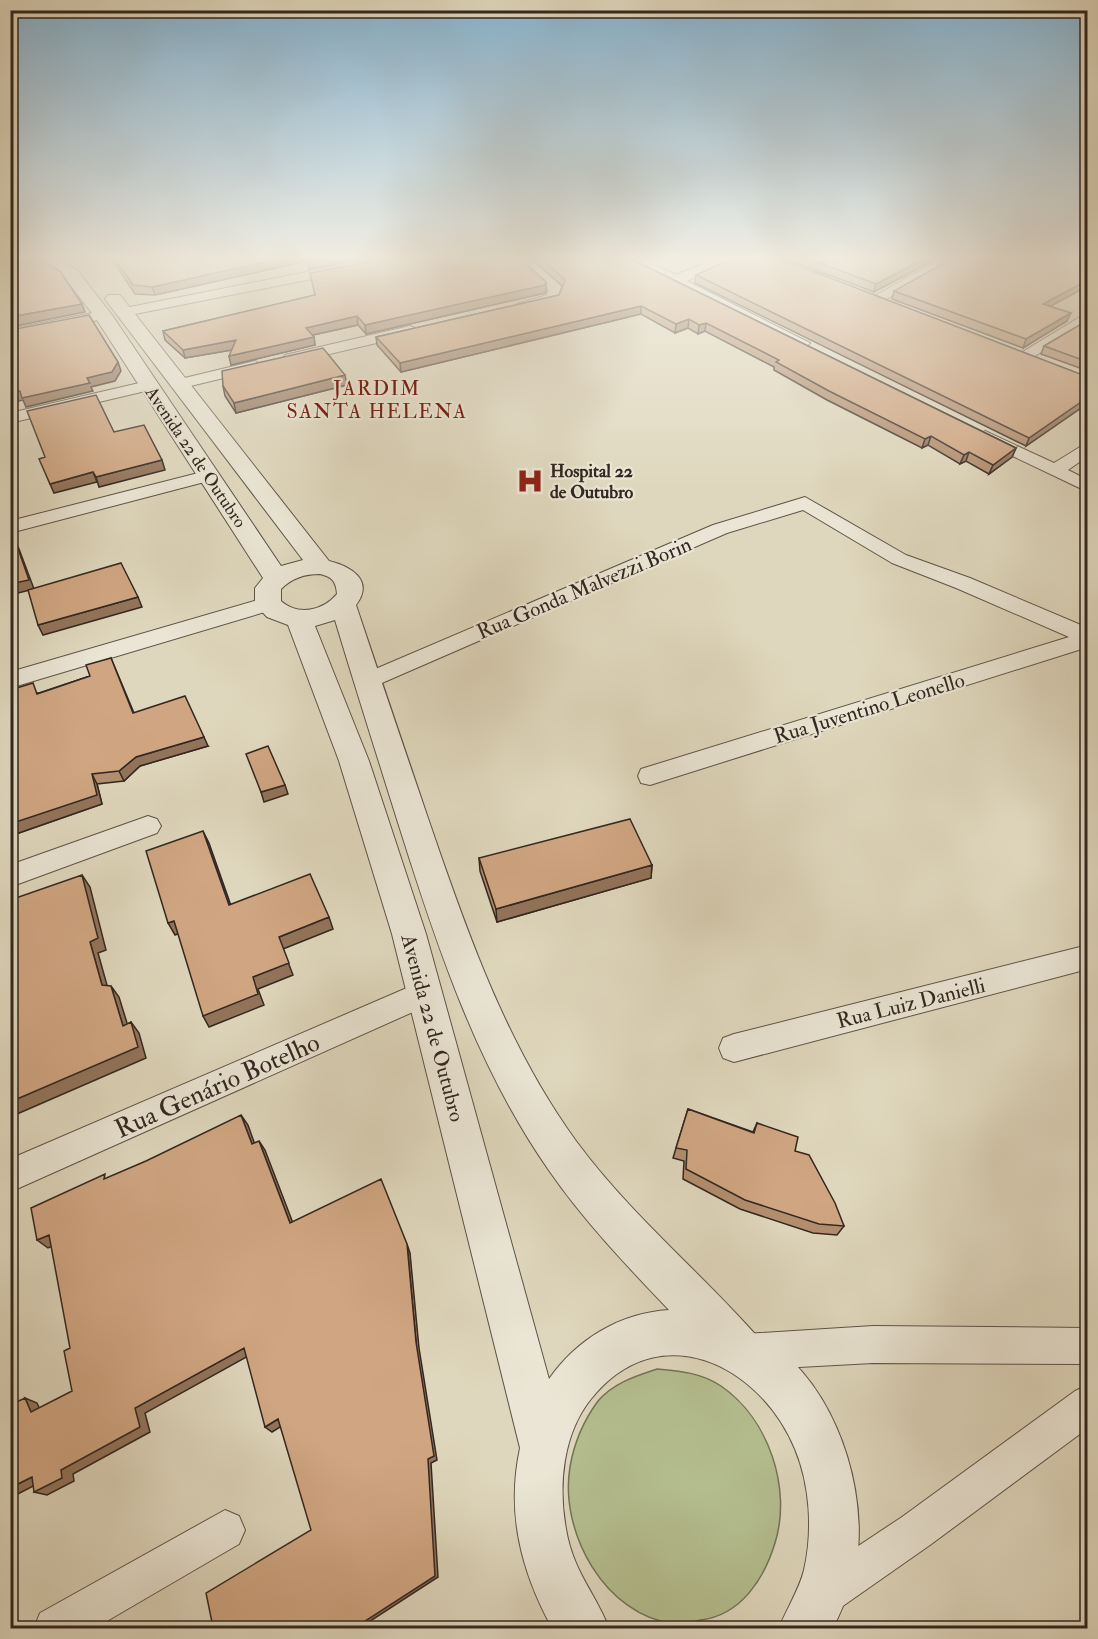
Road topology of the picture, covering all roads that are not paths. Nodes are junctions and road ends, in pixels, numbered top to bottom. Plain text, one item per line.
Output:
1 (116, 335) edge
2 (142, 335) edge
3 (392, 335) edge
4 (786, 335) edge
5 (1053, 335) edge
6 (813, 349) edge
7 (1045, 364) edge
8 (178, 384) junction
9 (148, 386) junction
10 (10, 418) edge
11 (970, 428) edge
12 (1088, 447) edge
13 (1054, 471) junction
14 (210, 475) junction
15 (1088, 487) edge
16 (10, 527) edge
17 (321, 566) junction
18 (276, 578) junction
19 (343, 604) junction
20 (283, 612) junction
21 (1088, 638) edge
22 (10, 680) edge
23 (367, 681) junction
24 (650, 776) dead end
25 (148, 826) dead end
26 (10, 876) edge
27 (1088, 957) edge
28 (423, 994) junction
29 (734, 1048) dead end
30 (10, 1176) edge
31 (1088, 1346) edge
32 (741, 1351) junction
33 (1088, 1404) edge
34 (543, 1446) junction
35 (225, 1530) dead end
36 (816, 1615) edge
37 (575, 1623) edge
38 (55, 1629) edge

1 - 9 street, Avenida 22 de Outubro
2 - 8 street, Avenida 22 de Outubro
3 - 8 street
4 - 6 street
5 - 7 street
8 - 17 street, Avenida 22 de Outubro
9 - 10 street
9 - 14 street, Avenida 22 de Outubro
11 - 13 street
12 - 13 street
13 - 15 street
14 - 16 street
14 - 18 street, Avenida 22 de Outubro
17 - 18 street
17 - 19 street, Avenida 22 de Outubro
18 - 20 street
19 - 20 street
19 - 23 street, Avenida 22 de Outubro
20 - 22 street
20 - 28 street, Avenida 22 de Outubro
21 - 23 street, Rua Gonda Malvezzi Borin
21 - 24 street, Rua Juventino Leonello
23 - 32 street, Avenida 22 de Outubro
25 - 26 street
27 - 29 street, Rua Luiz Danielli
28 - 30 street, Rua Genário Botelho
28 - 34 street, Avenida 22 de Outubro
31 - 32 street
32 - 34 street
32 - 36 street
33 - 36 street
34 - 37 street
35 - 38 street

